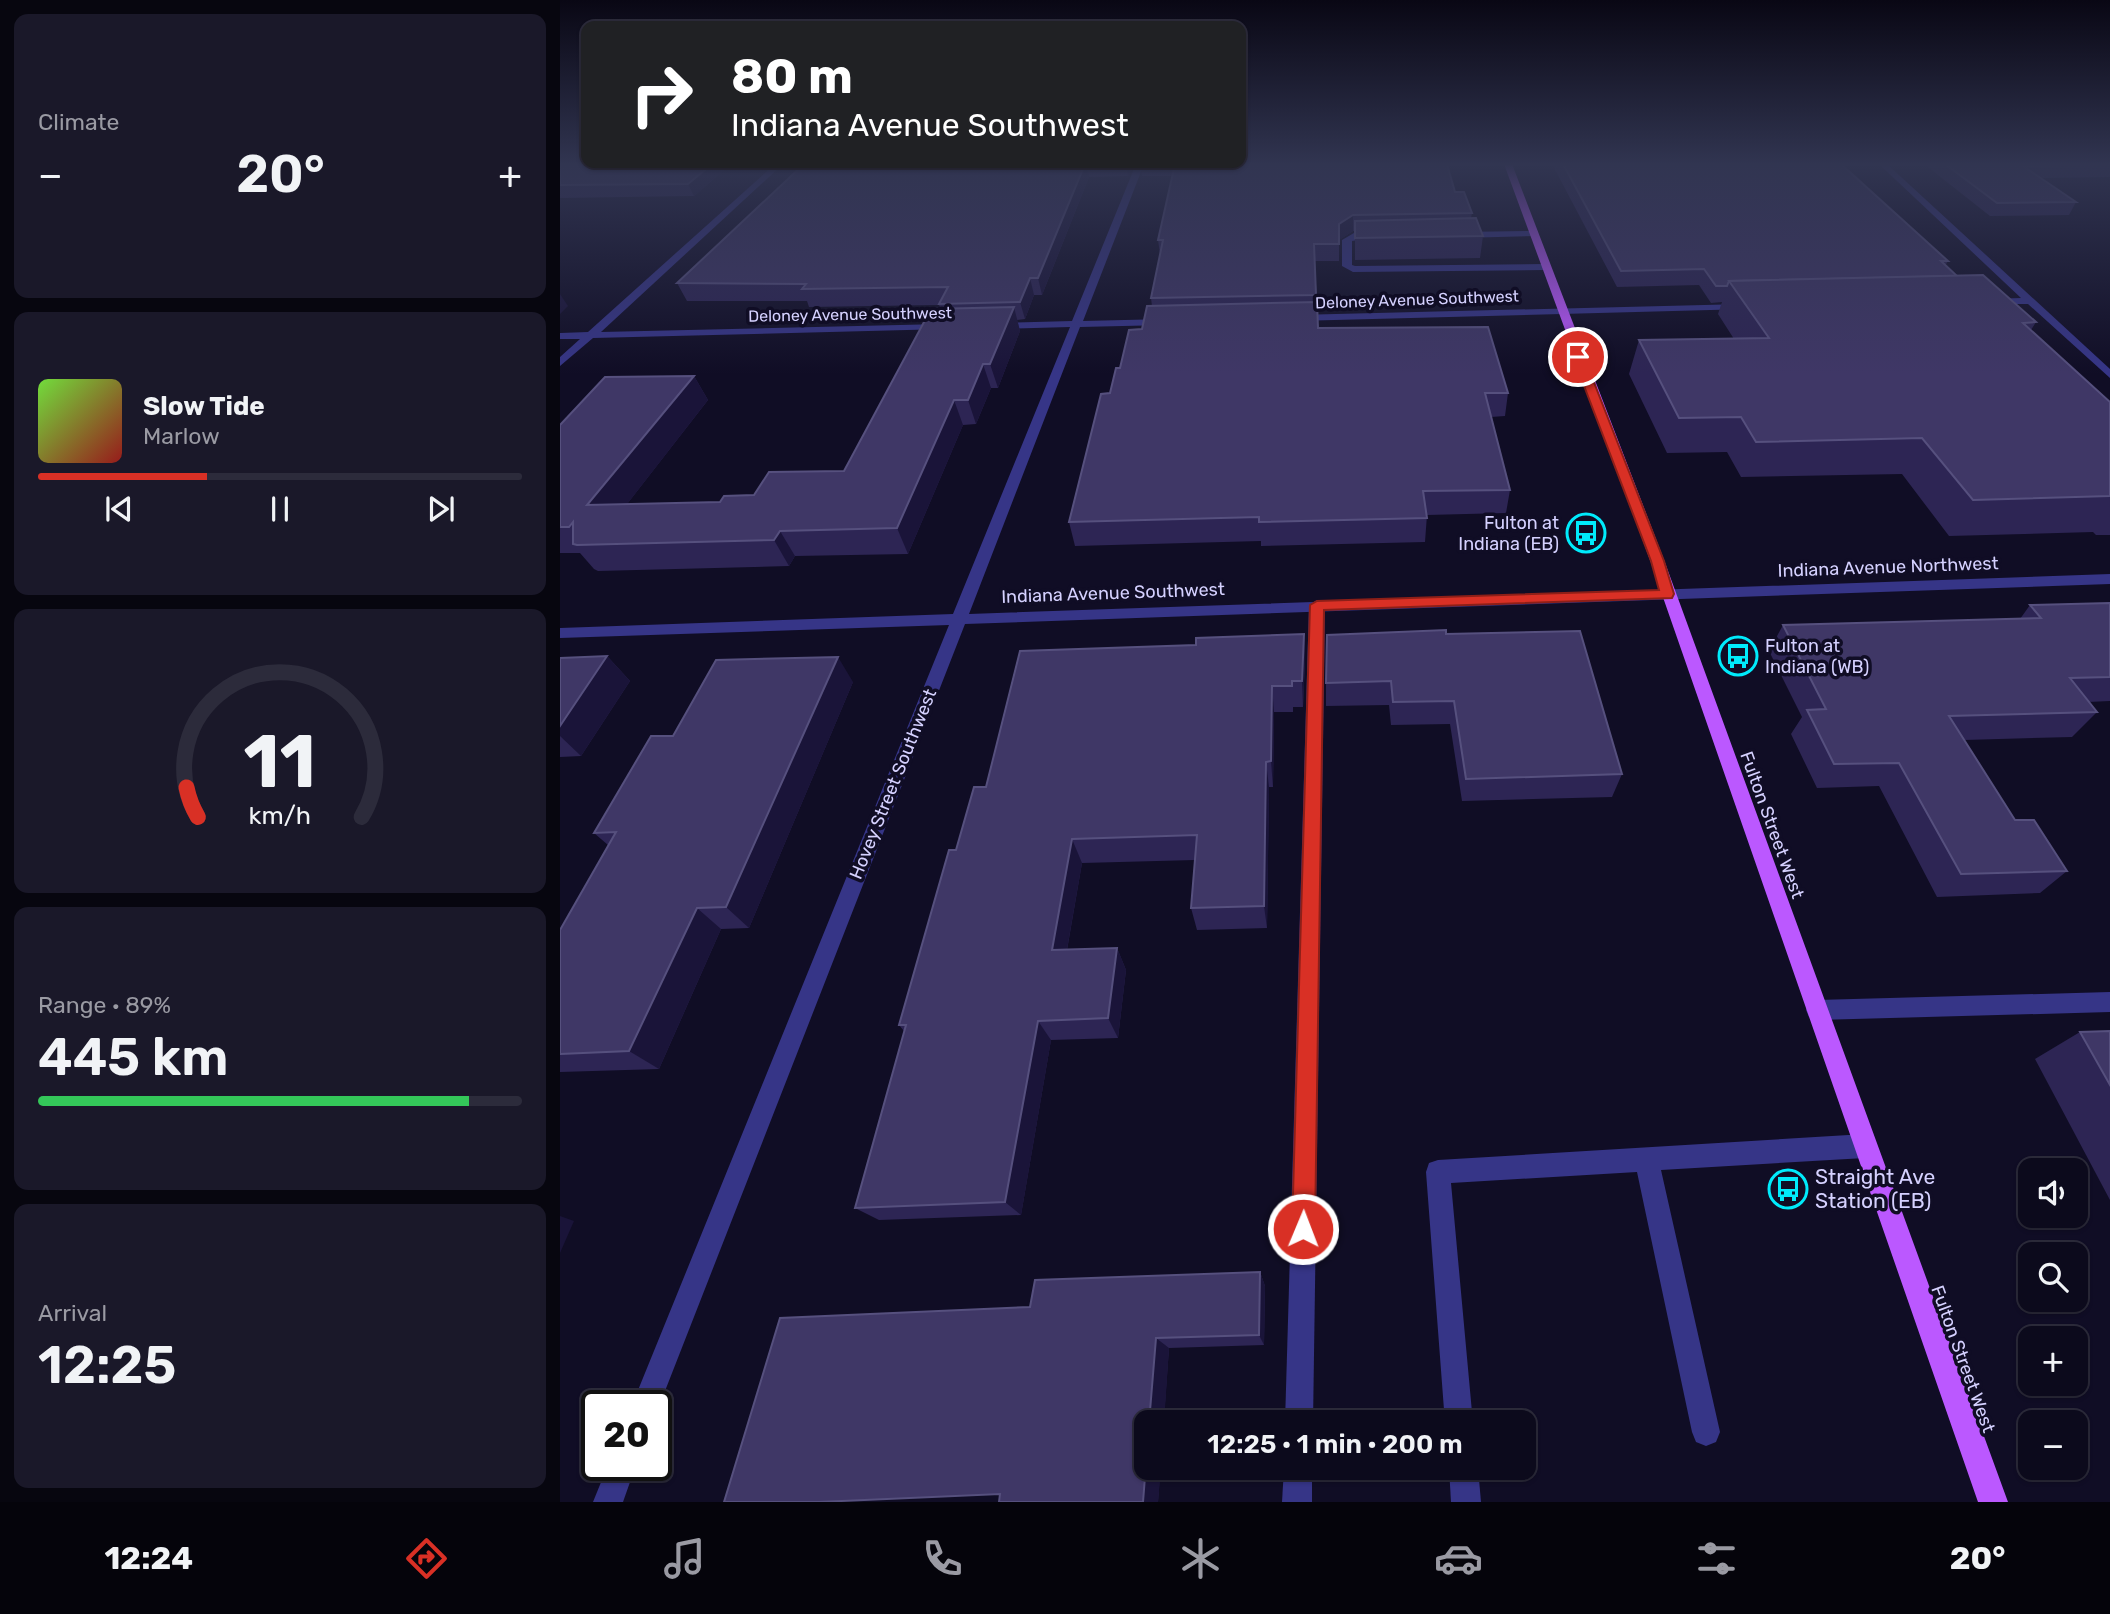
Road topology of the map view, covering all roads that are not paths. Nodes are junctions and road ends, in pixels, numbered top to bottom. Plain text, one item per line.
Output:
1 (703, 234) edge
2 (1112, 234) edge
3 (1525, 234) edge
4 (1533, 234) edge
5 (1959, 234) edge
6 (1446, 235) edge
7 (1394, 236) edge
8 (1545, 267) junction
9 (2031, 301) junction
10 (1980, 302) edge
11 (1763, 307) edge
12 (1561, 311) junction
13 (1289, 319) edge
14 (1181, 322) edge
15 (1077, 324) junction
16 (987, 326) edge
17 (960, 327) edge
18 (560, 336) edge
19 (592, 336) junction
20 (560, 363) edge
21 (2110, 375) edge
22 (2110, 579) edge
23 (1668, 594) junction
24 (1317, 605) junction
25 (959, 617) junction
26 (560, 633) edge
27 (2110, 1002) edge
28 (1816, 1010) junction
29 (1865, 1146) junction
30 (1646, 1159) junction
31 (652, 1390) edge
32 (1299, 1410) edge
33 (1459, 1410) edge
34 (1706, 1432) dead end
35 (1298, 1480) edge
36 (1464, 1480) edge
37 (616, 1481) edge
38 (608, 1502) edge
39 (1297, 1502) edge
40 (1466, 1502) edge
41 (1993, 1502) edge

1 - 19 street
2 - 15 street, Hovey Street Southwest
3 - 6 street
4 - 8 main road, Fulton Street West
5 - 9 street
7 - 8 street
8 - 12 main road, Fulton Street West
9 - 10 street
9 - 21 street
11 - 12 street, Deloney Avenue Southwest
12 - 13 street, Deloney Avenue Southwest
12 - 23 main road, Fulton Street West
14 - 15 street
15 - 16 street
15 - 25 street, Hovey Street Southwest
17 - 19 street, Deloney Avenue Southwest
18 - 19 street, Deloney Avenue Southwest
19 - 20 street
22 - 23 street, Indiana Avenue Northwest
23 - 24 street, Indiana Avenue Southwest
23 - 28 main road, Fulton Street West
24 - 25 street, Indiana Avenue Southwest
24 - 32 street
25 - 26 street, Indiana Avenue Southwest
25 - 31 street, Hovey Street Southwest
27 - 28 street
28 - 29 main road, Fulton Street West
29 - 30 street
29 - 41 main road, Fulton Street West
30 - 33 street
30 - 34 street
35 - 39 street
36 - 40 street
37 - 38 street

